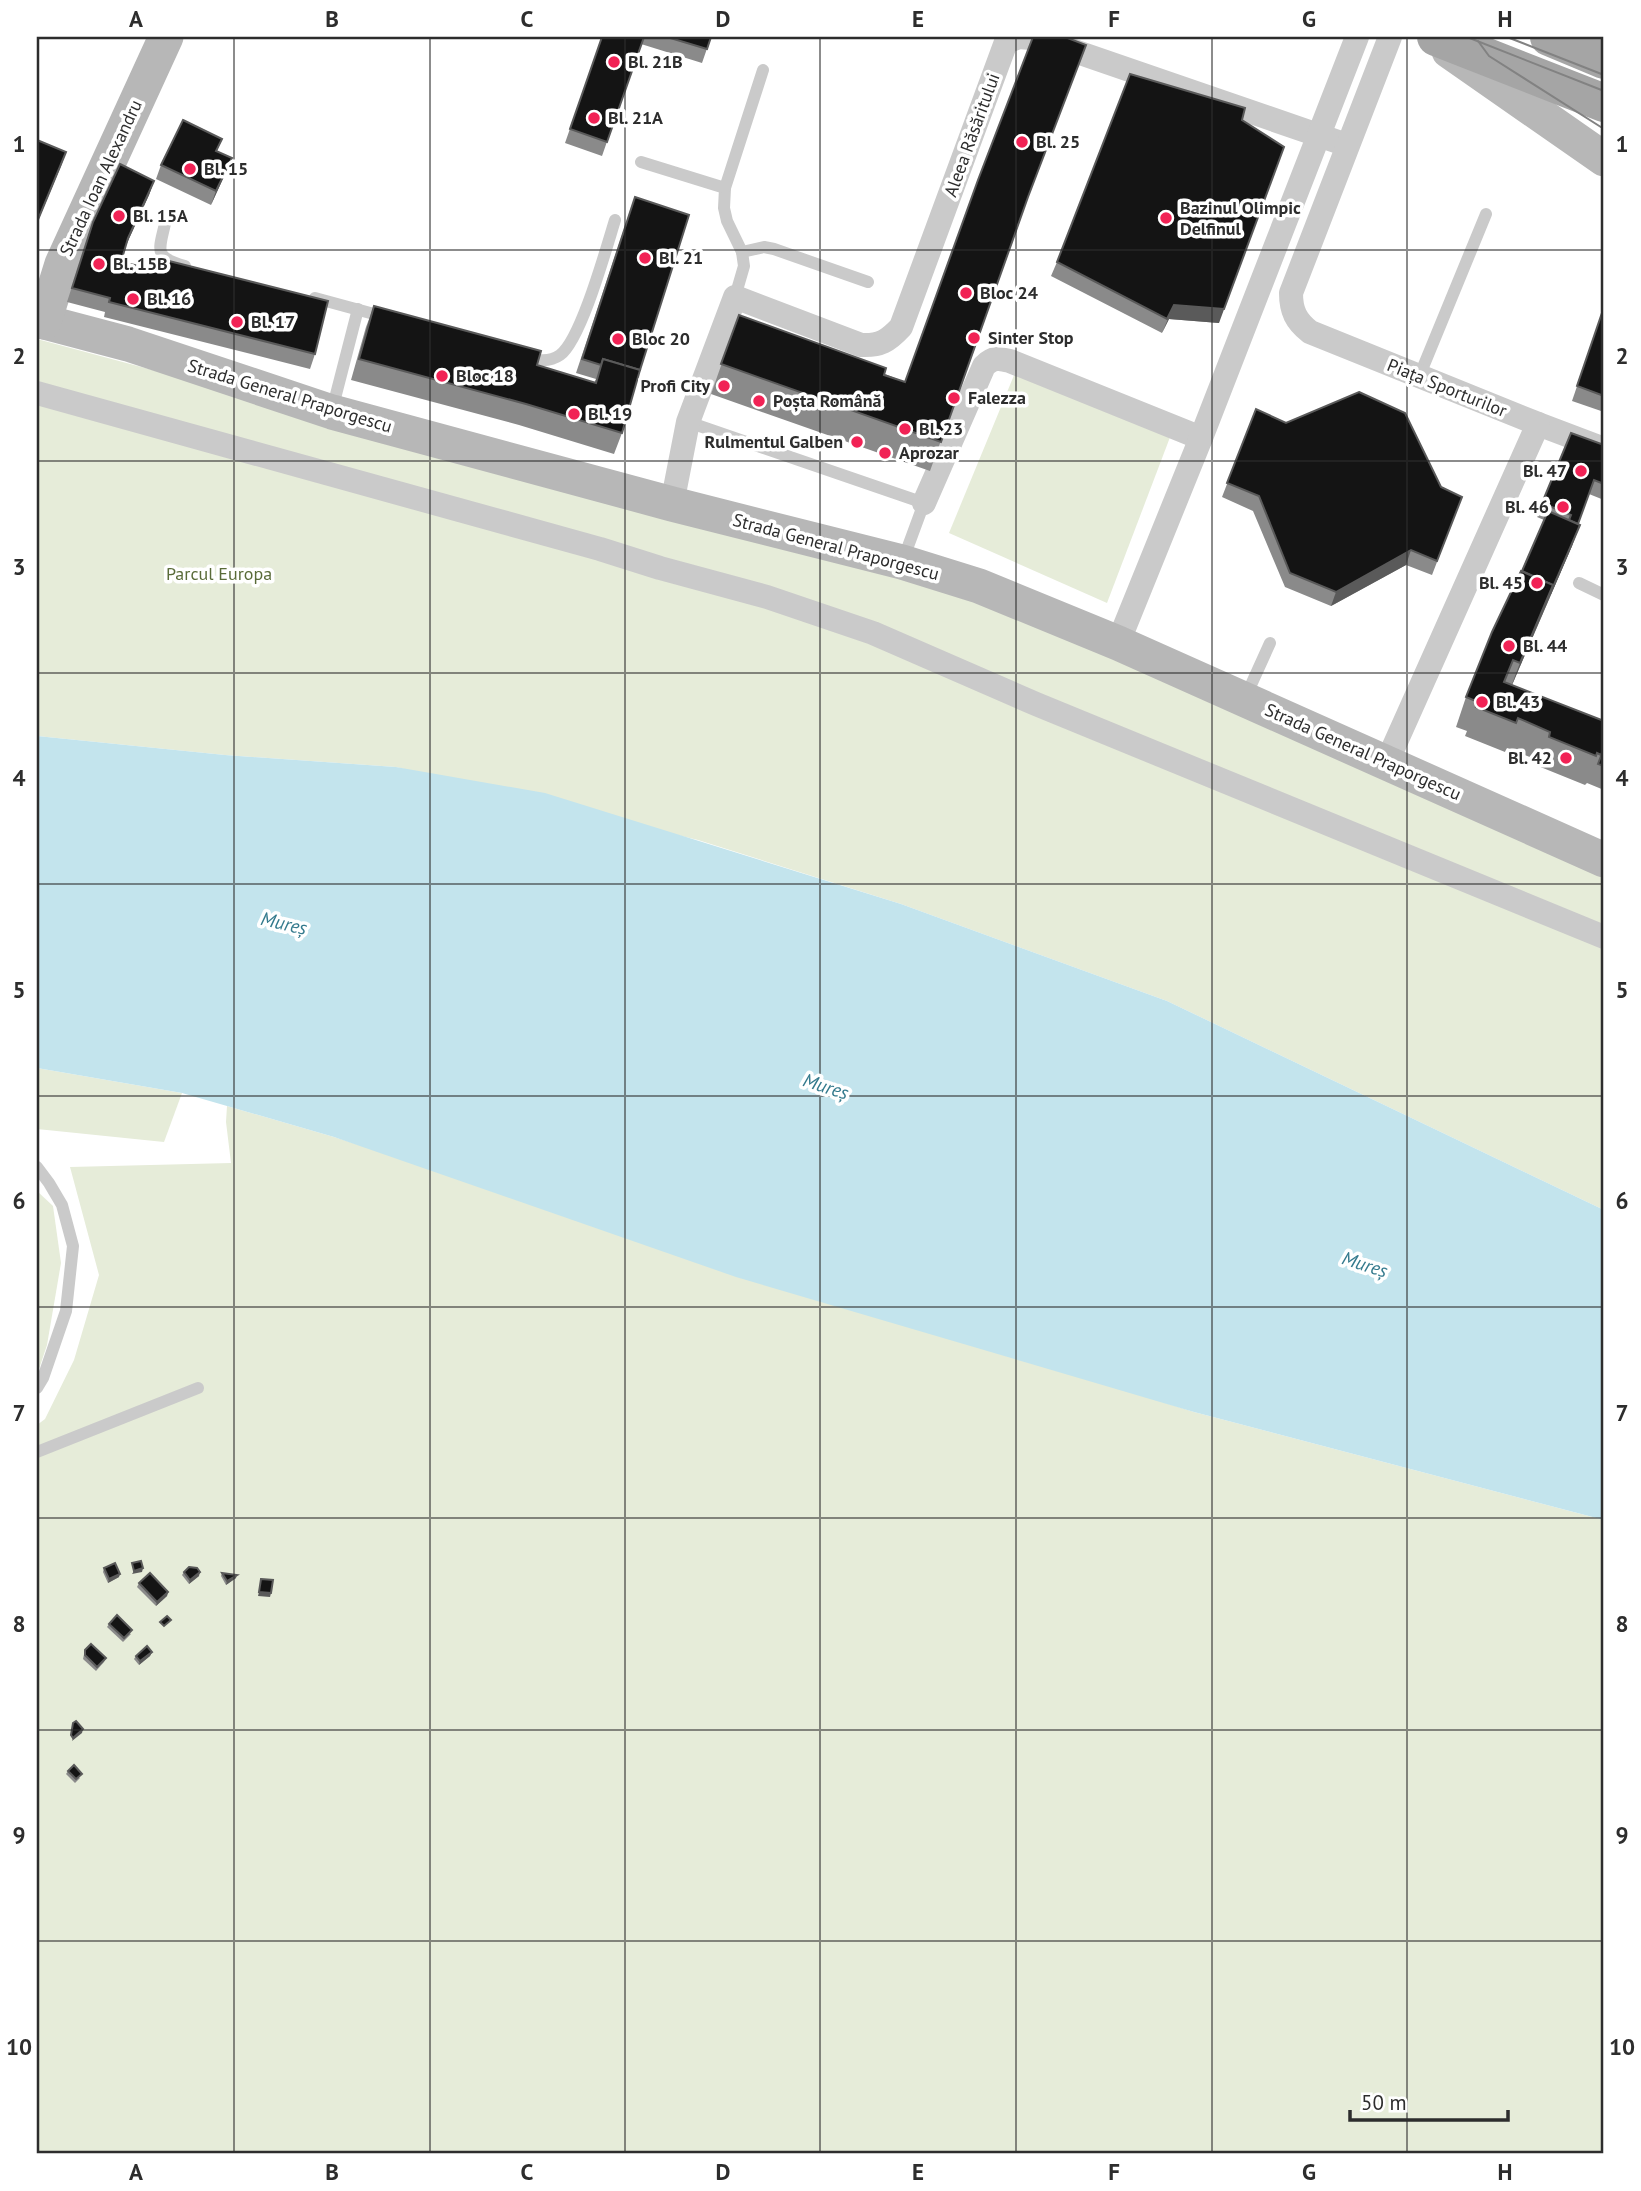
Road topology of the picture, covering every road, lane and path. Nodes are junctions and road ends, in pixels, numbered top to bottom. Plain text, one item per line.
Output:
1 (166, 37) edge
2 (1357, 37) edge
3 (1390, 37) edge
4 (1429, 37) edge
5 (1436, 37) edge
6 (1549, 37) edge
7 (1003, 39) edge
8 (1079, 44) edge
9 (1604, 60) edge
10 (763, 70) dead end
11 (1604, 103) edge
12 (1318, 135) junction
13 (1347, 145) junction
14 (1604, 159) edge
15 (641, 162) dead end
16 (725, 188) junction
17 (1486, 214) dead end
18 (166, 219) dead end
19 (615, 220) dead end
20 (742, 252) junction
21 (192, 268) edge
22 (868, 282) dead end
23 (307, 296) edge
24 (735, 297) junction
25 (358, 309) junction
26 (397, 320) edge
27 (40, 321) edge
28 (515, 354) edge
29 (1419, 377) junction
30 (37, 393) edge
31 (332, 412) junction
32 (688, 422) junction
33 (1538, 424) junction
34 (1201, 438) junction
35 (1604, 449) edge
36 (925, 503) junction
37 (672, 504) junction
38 (902, 562) junction
39 (1579, 583) dead end
40 (1604, 595) edge
41 (1118, 643) junction
42 (1270, 643) dead end
43 (1245, 700) junction
44 (1387, 762) junction
45 (1604, 860) edge
46 (1604, 937) edge
47 (37, 1167) edge
48 (37, 1388) edge
49 (198, 1388) dead end
50 (37, 1452) edge

1 - 27 street, Strada Ioan Alexandru
2 - 12 street
3 - 13 street, Piața Sporturilor
4 - 14 street
5 - 11 main road
6 - 9 main road
7 - 8 street, Aleea Răsăritului
7 - 24 street, Aleea Răsăritului
8 - 12 street, Aleea Răsăritului
10 - 16 lane
12 - 13 street, Aleea Răsăritului
12 - 34 street
13 - 29 street, Piața Sporturilor
15 - 16 lane
16 - 20 lane
17 - 29 lane
18 - 21 lane
19 - 28 lane
20 - 22 lane
20 - 24 lane
23 - 25 lane
24 - 32 street
25 - 26 lane
25 - 31 lane
27 - 31 street, Strada General Praporgescu
29 - 33 street, Piața Sporturilor
30 - 46 street
31 - 37 street, Strada General Praporgescu
32 - 36 lane
32 - 37 street
33 - 35 street, Piața Sporturilor
33 - 44 street
34 - 36 street
34 - 41 street
36 - 38 lane
37 - 38 street, Strada General Praporgescu
38 - 41 street, Strada General Praporgescu
39 - 40 lane
41 - 43 street, Strada General Praporgescu
42 - 43 lane
43 - 44 street, Strada General Praporgescu
44 - 45 street, Strada General Praporgescu
47 - 48 lane
49 - 50 lane

